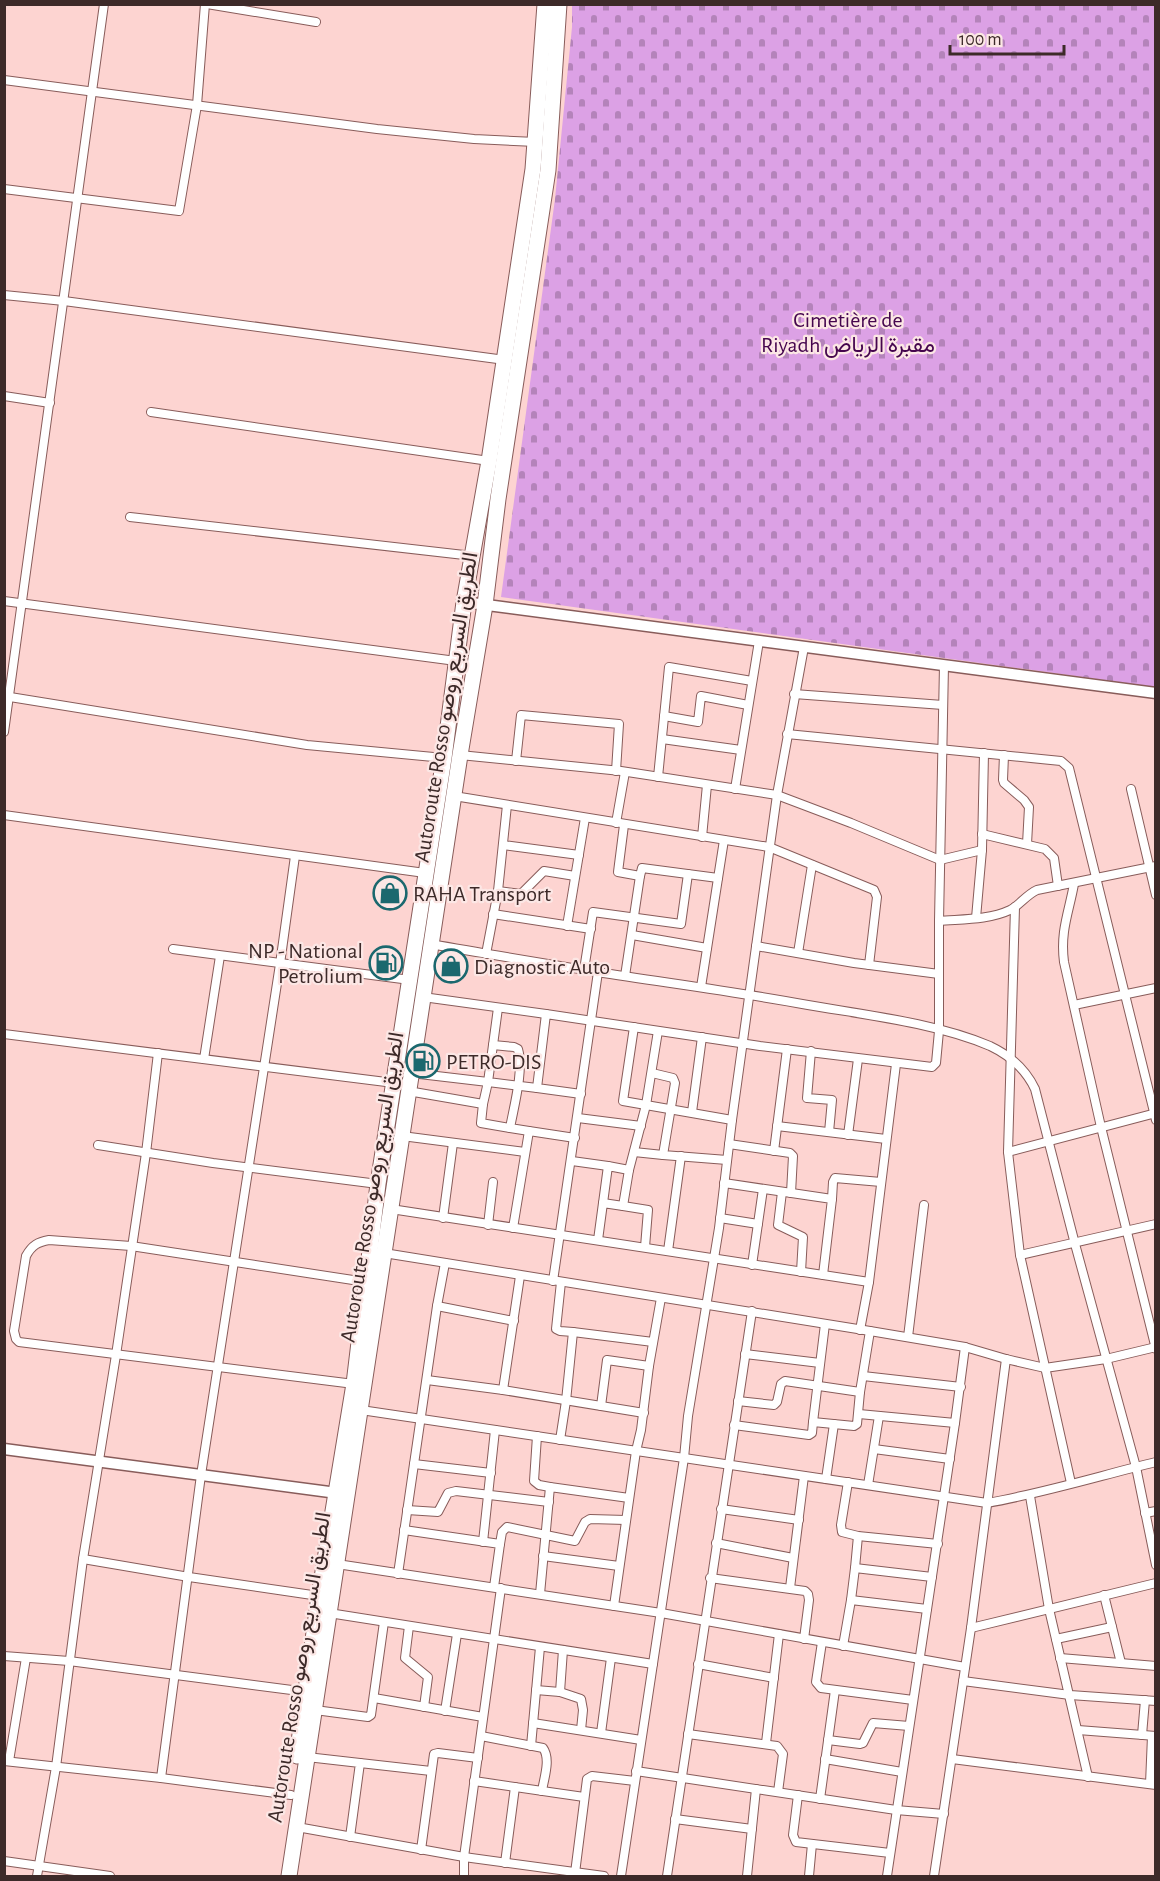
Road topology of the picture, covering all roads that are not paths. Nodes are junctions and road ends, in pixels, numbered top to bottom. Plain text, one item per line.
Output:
1 (104, 4) edge
2 (206, 4) edge
3 (545, 4) edge
4 (560, 4) edge
5 (316, 22) dead end
6 (4, 80) edge
7 (92, 91) junction
8 (197, 105) junction
9 (536, 142) junction
10 (4, 189) edge
11 (78, 199) junction
12 (4, 295) edge
13 (64, 301) junction
14 (505, 360) junction
15 (4, 396) edge
16 (50, 403) junction
17 (151, 412) dead end
18 (489, 461) junction
19 (130, 517) dead end
20 (473, 556) junction
21 (4, 601) edge
22 (464, 602) junction
23 (23, 604) junction
24 (485, 605) junction
25 (759, 641) junction
26 (804, 647) junction
27 (456, 661) junction
28 (944, 665) junction
29 (752, 681) junction
30 (1155, 693) edge
31 (794, 694) junction
32 (10, 697) junction
33 (748, 705) junction
34 (943, 705) junction
35 (664, 716) junction
36 (4, 732) edge
37 (787, 734) junction
38 (662, 738) junction
39 (942, 749) junction
40 (741, 750) junction
41 (984, 753) junction
42 (460, 755) junction
43 (1004, 755) junction
44 (444, 758) junction
45 (516, 761) junction
46 (621, 772) junction
47 (658, 777) junction
48 (707, 785) junction
49 (735, 789) junction
50 (1131, 789) dead end
51 (777, 795) junction
52 (454, 796) junction
53 (507, 805) junction
54 (4, 815) edge
55 (585, 818) junction
56 (620, 824) junction
57 (982, 834) junction
58 (702, 837) junction
59 (724, 840) junction
60 (1027, 844) junction
61 (503, 845) junction
62 (769, 847) junction
63 (982, 850) junction
64 (579, 855) junction
65 (294, 856) junction
66 (940, 860) junction
67 (812, 865) junction
68 (1152, 867) edge
69 (425, 873) junction
70 (688, 874) junction
71 (575, 876) junction
72 (640, 876) junction
73 (718, 878) junction
74 (1096, 879) junction
75 (1074, 884) junction
76 (1058, 886) junction
77 (498, 891) junction
78 (1155, 895) edge
79 (1015, 907) junction
80 (493, 914) junction
81 (634, 918) junction
82 (976, 918) junction
83 (939, 921) junction
84 (567, 926) junction
85 (591, 929) junction
86 (632, 935) junction
87 (431, 944) junction
88 (756, 946) junction
89 (707, 948) junction
90 (173, 949) dead end
91 (798, 953) junction
92 (486, 954) junction
93 (220, 956) junction
94 (280, 963) junction
95 (868, 965) junction
96 (584, 970) junction
97 (598, 972) junction
98 (939, 974) junction
99 (625, 976) junction
100 (410, 980) junction
101 (700, 987) junction
102 (1155, 988) edge
103 (750, 994) junction
104 (1125, 995) junction
105 (423, 997) junction
106 (1074, 1005) junction
107 (498, 1008) junction
108 (546, 1014) junction
109 (591, 1021) junction
110 (634, 1027) junction
111 (939, 1030) junction
112 (658, 1031) junction
113 (4, 1034) edge
114 (702, 1037) junction
115 (743, 1043) junction
116 (493, 1045) junction
117 (787, 1049) junction
118 (811, 1051) junction
119 (158, 1053) junction
120 (204, 1059) junction
121 (858, 1059) junction
122 (1011, 1059) junction
123 (896, 1064) junction
124 (264, 1066) junction
125 (411, 1072) junction
126 (652, 1073) junction
127 (488, 1082) junction
128 (394, 1083) junction
129 (518, 1086) junction
130 (537, 1088) junction
131 (408, 1091) junction
132 (581, 1094) junction
133 (483, 1104) junction
134 (646, 1105) junction
135 (672, 1109) junction
136 (692, 1112) junction
137 (1155, 1116) edge
138 (578, 1118) junction
139 (732, 1120) junction
140 (641, 1126) junction
141 (777, 1126) junction
142 (1101, 1127) junction
143 (510, 1128) junction
144 (529, 1131) junction
145 (829, 1132) junction
146 (848, 1135) junction
147 (402, 1136) junction
148 (575, 1138) junction
149 (886, 1139) junction
150 (1047, 1140) junction
151 (453, 1143) junction
152 (729, 1144) junction
153 (98, 1145) dead end
154 (774, 1151) junction
155 (525, 1152) junction
156 (634, 1152) junction
157 (1008, 1152) junction
158 (146, 1153) junction
159 (663, 1155) junction
160 (681, 1156) junction
161 (727, 1160) junction
162 (572, 1161) junction
163 (608, 1166) junction
164 (248, 1167) junction
165 (629, 1170) junction
166 (493, 1182) dead end
167 (881, 1182) junction
168 (724, 1183) junction
169 (378, 1184) junction
170 (763, 1189) junction
171 (786, 1192) junction
172 (832, 1199) junction
173 (603, 1203) junction
174 (924, 1205) dead end
175 (623, 1206) junction
176 (391, 1209) junction
177 (443, 1218) junction
178 (720, 1218) junction
179 (758, 1224) junction
180 (1155, 1224) edge
181 (488, 1225) junction
182 (513, 1228) junction
183 (1128, 1231) junction
184 (561, 1234) junction
185 (598, 1240) junction
186 (1075, 1244) junction
187 (131, 1246) junction
188 (645, 1247) junction
189 (668, 1251) junction
190 (384, 1253) junction
191 (1020, 1255) junction
192 (714, 1259) junction
193 (235, 1262) junction
194 (445, 1263) junction
195 (752, 1265) junction
196 (801, 1272) junction
197 (823, 1275) junction
198 (520, 1276) junction
199 (366, 1282) junction
200 (557, 1282) junction
201 (869, 1282) junction
202 (661, 1299) junction
203 (707, 1304) junction
204 (437, 1306) junction
205 (752, 1311) junction
206 (514, 1321) junction
207 (825, 1324) junction
208 (860, 1330) junction
209 (870, 1331) junction
210 (573, 1332) junction
211 (908, 1337) junction
212 (653, 1342) junction
213 (965, 1347) junction
214 (1155, 1348) edge
215 (745, 1354) junction
216 (116, 1355) junction
217 (1006, 1359) junction
218 (1106, 1359) junction
219 (820, 1363) junction
220 (649, 1366) junction
221 (218, 1367) junction
222 (1045, 1368) junction
223 (862, 1376) junction
224 (427, 1380) junction
225 (354, 1384) junction
226 (817, 1385) junction
227 (961, 1387) junction
228 (503, 1390) junction
229 (860, 1392) junction
230 (566, 1401) junction
231 (738, 1401) junction
232 (601, 1406) junction
233 (361, 1410) junction
234 (644, 1413) junction
235 (859, 1414) junction
236 (879, 1416) junction
237 (421, 1419) junction
238 (813, 1422) junction
239 (834, 1424) junction
240 (956, 1424) junction
241 (734, 1425) junction
242 (495, 1430) junction
243 (537, 1436) junction
244 (560, 1440) junction
245 (4, 1449) edge
246 (874, 1449) junction
247 (636, 1451) junction
248 (684, 1458) junction
249 (951, 1459) junction
250 (98, 1461) junction
251 (1155, 1462) edge
252 (414, 1464) junction
253 (728, 1464) junction
254 (1136, 1467) junction
255 (491, 1473) junction
256 (201, 1475) junction
257 (804, 1476) junction
258 (826, 1479) junction
259 (848, 1482) junction
260 (1071, 1483) junction
261 (868, 1485) junction
262 (550, 1487) junction
263 (337, 1493) junction
264 (489, 1494) junction
265 (1030, 1496) junction
266 (945, 1497) junction
267 (629, 1498) junction
268 (549, 1502) junction
269 (987, 1503) junction
270 (721, 1509) junction
271 (407, 1510) junction
272 (1155, 1511) edge
273 (1145, 1513) junction
274 (626, 1520) junction
275 (799, 1520) junction
276 (404, 1530) junction
277 (545, 1536) junction
278 (858, 1536) junction
279 (483, 1542) junction
280 (716, 1543) junction
281 (500, 1544) junction
282 (938, 1544) junction
283 (543, 1556) junction
284 (83, 1558) junction
285 (794, 1558) junction
286 (337, 1564) junction
287 (1155, 1565) edge
288 (619, 1566) junction
289 (855, 1568) junction
290 (398, 1574) junction
291 (189, 1577) junction
292 (932, 1577) junction
293 (710, 1578) junction
294 (1155, 1583) edge
295 (497, 1588) junction
296 (790, 1588) junction
297 (540, 1594) junction
298 (1104, 1595) junction
299 (319, 1596) junction
300 (851, 1600) junction
301 (614, 1606) junction
302 (927, 1609) junction
303 (1049, 1609) junction
304 (329, 1613) junction
305 (661, 1613) junction
306 (704, 1621) junction
307 (384, 1622) junction
308 (409, 1626) junction
309 (971, 1628) junction
310 (1112, 1628) junction
311 (457, 1634) junction
312 (779, 1634) junction
313 (804, 1639) junction
314 (1056, 1639) junction
315 (494, 1640) junction
316 (822, 1642) junction
317 (843, 1646) junction
318 (540, 1647) junction
319 (563, 1650) junction
320 (4, 1656) edge
321 (26, 1658) junction
322 (611, 1658) junction
323 (1060, 1658) junction
324 (69, 1660) junction
325 (919, 1660) junction
326 (1121, 1663) junction
327 (653, 1664) junction
328 (698, 1664) junction
329 (1155, 1666) edge
330 (965, 1667) junction
331 (174, 1675) junction
332 (774, 1678) junction
333 (963, 1681) junction
334 (536, 1690) junction
335 (835, 1690) junction
336 (307, 1692) junction
337 (560, 1692) junction
338 (1070, 1695) junction
339 (374, 1698) junction
340 (913, 1700) junction
341 (1145, 1700) junction
342 (1155, 1701) edge
343 (424, 1707) junction
344 (315, 1710) junction
345 (445, 1711) junction
346 (483, 1717) junction
347 (533, 1723) junction
348 (909, 1726) junction
349 (581, 1730) junction
350 (1078, 1730) junction
351 (601, 1733) junction
352 (688, 1734) junction
353 (1142, 1735) junction
354 (481, 1736) junction
355 (1154, 1736) edge
356 (641, 1740) junction
357 (828, 1740) junction
358 (766, 1743) junction
359 (531, 1746) junction
360 (307, 1757) junction
361 (478, 1758) junction
362 (825, 1759) junction
363 (952, 1759) junction
364 (7, 1761) edge
365 (360, 1763) junction
366 (56, 1767) junction
367 (431, 1771) junction
368 (636, 1771) junction
369 (902, 1772) junction
370 (1088, 1777) junction
371 (161, 1778) junction
372 (681, 1778) junction
373 (474, 1781) junction
374 (635, 1781) junction
375 (1153, 1785) edge
376 (515, 1787) junction
377 (756, 1789) junction
378 (542, 1791) junction
379 (778, 1792) junction
380 (291, 1795) junction
381 (798, 1795) junction
382 (584, 1797) junction
383 (820, 1798) junction
384 (896, 1810) junction
385 (944, 1814) junction
386 (675, 1820) junction
387 (297, 1827) junction
388 (752, 1829) junction
389 (350, 1837) junction
390 (812, 1844) junction
391 (421, 1850) junction
392 (890, 1853) junction
393 (464, 1857) junction
394 (4, 1861) edge
395 (505, 1863) junction
396 (38, 1866) junction
397 (575, 1873) junction
398 (37, 1876) edge
399 (110, 1876) edge
400 (278, 1876) edge
401 (289, 1876) edge
402 (464, 1876) edge
403 (604, 1876) edge
404 (621, 1876) edge
405 (667, 1876) edge
406 (747, 1876) edge
407 (809, 1876) edge
408 (887, 1876) edge
409 (934, 1876) edge
410 (939, 1876) edge

1 - 7 street
2 - 5 street
2 - 8 street
3 - 9 highway, Autoroute Rosso الطريق السريع روصو
4 - 24 highway, Autoroute Rosso الطريق السريع روصو
6 - 7 street
7 - 8 street
7 - 11 street
8 - 9 street
8 - 11 street
9 - 14 highway, Autoroute Rosso الطريق السريع روصو
10 - 11 street
11 - 13 street
12 - 13 street
13 - 14 street
13 - 16 street
14 - 18 highway, Autoroute Rosso الطريق السريع روصو
15 - 16 street
16 - 23 street
17 - 18 street
18 - 20 highway, Autoroute Rosso الطريق السريع روصو
19 - 20 street
20 - 22 highway, Autoroute Rosso الطريق السريع روصو
21 - 23 street
22 - 24 street
22 - 27 highway, Autoroute Rosso الطريق السريع روصو
23 - 27 street
23 - 32 street
24 - 25 street
24 - 42 highway, Autoroute Rosso الطريق السريع روصو
25 - 26 street
25 - 29 street
26 - 28 street
26 - 31 street
27 - 44 highway, Autoroute Rosso الطريق السريع روصو
28 - 30 street
28 - 34 street
29 - 33 street
29 - 35 street
31 - 34 street
31 - 37 street
32 - 36 street
32 - 44 street
33 - 35 street
33 - 40 street
34 - 39 street
35 - 38 street
37 - 39 street
37 - 51 street
38 - 40 street
38 - 47 street
39 - 41 street
39 - 66 street
40 - 49 street
41 - 43 street
41 - 57 street
42 - 45 street
42 - 52 highway, Autoroute Rosso الطريق السريع روصو
43 - 60 street
43 - 74 street
44 - 69 highway, Autoroute Rosso الطريق السريع روصو
45 - 46 street
45 - 46 street
46 - 47 street
46 - 56 street
47 - 48 street
48 - 49 street
48 - 58 street
49 - 51 street
50 - 68 street
51 - 62 street
51 - 66 street
52 - 53 street
52 - 87 highway, Autoroute Rosso الطريق السريع روصو
53 - 55 street
53 - 61 street
54 - 65 street
55 - 56 street
55 - 64 street
56 - 58 street
56 - 72 street
57 - 60 street
57 - 63 street
58 - 59 street
59 - 62 street
59 - 73 street
60 - 76 street
61 - 64 street
61 - 77 street
62 - 67 street
62 - 88 street
63 - 66 street
63 - 82 street
64 - 71 street
65 - 69 street
65 - 94 street
66 - 83 street
67 - 91 street
67 - 95 street
68 - 74 street
68 - 78 street
69 - 100 highway, Autoroute Rosso الطريق السريع روصو
70 - 72 street
70 - 73 street
70 - 81 street
71 - 77 street
71 - 84 street
72 - 81 street
73 - 89 street
74 - 75 street
74 - 104 street
75 - 76 street
75 - 106 street
76 - 79 street
77 - 80 street
79 - 82 street
79 - 122 street
80 - 84 street
80 - 92 street
81 - 85 street
81 - 86 street
82 - 83 street
83 - 98 street
84 - 85 street
85 - 96 street
86 - 89 street
86 - 99 street
87 - 92 street
87 - 105 highway, Autoroute Rosso الطريق السريع روصو
88 - 91 street
88 - 103 street
89 - 101 street
90 - 93 street
91 - 95 street
92 - 96 street
93 - 94 street
93 - 120 street
94 - 100 street
94 - 124 street
95 - 98 street
96 - 97 street
97 - 99 street
97 - 109 street
98 - 111 street
99 - 101 street
100 - 128 highway, Autoroute Rosso الطريق السريع روصو
101 - 103 street
102 - 104 street
103 - 111 street
103 - 115 street
104 - 106 street
104 - 137 street
105 - 107 street
105 - 125 highway, Autoroute Rosso الطريق السريع روصو
106 - 142 street
107 - 108 street
107 - 116 street
108 - 109 street
108 - 130 street
109 - 110 street
109 - 132 street
110 - 112 street
110 - 134 street
111 - 122 street
111 - 123 street
112 - 114 street
112 - 126 street
113 - 119 street
114 - 115 street
114 - 136 street
115 - 117 street
115 - 139 street
116 - 127 street
116 - 129 street
117 - 118 street
117 - 141 street
118 - 121 street
118 - 145 street
119 - 120 street
119 - 158 street
120 - 124 street
121 - 123 street
121 - 146 street
122 - 150 street
122 - 157 street
123 - 149 street
124 - 128 street
124 - 164 street
125 - 127 street
125 - 131 highway, Autoroute Rosso الطريق السريع روصو
126 - 134 street
126 - 135 street
127 - 129 street
127 - 133 street
128 - 169 highway, Autoroute Rosso الطريق السريع روصو
129 - 130 street
129 - 143 street
130 - 132 street
131 - 133 street
131 - 147 highway, Autoroute Rosso الطريق السريع روصو
132 - 138 street
133 - 143 street
134 - 135 street
134 - 140 street
135 - 136 street
135 - 159 street
136 - 139 street
137 - 142 street
138 - 140 street
138 - 148 street
139 - 152 street
140 - 156 street
141 - 145 street
141 - 154 street
142 - 150 street
142 - 183 street
143 - 144 street
144 - 148 street
144 - 155 street
145 - 146 street
146 - 149 street
147 - 151 street
147 - 176 highway, Autoroute Rosso الطريق السريع روصو
148 - 162 street
149 - 167 street
150 - 157 street
150 - 186 street
151 - 155 street
151 - 177 street
152 - 154 street
152 - 161 street
153 - 158 street
154 - 171 street
155 - 182 street
156 - 159 street
156 - 165 street
157 - 191 street
158 - 164 street
158 - 187 street
159 - 160 street
160 - 161 street
160 - 189 street
161 - 168 street
162 - 163 street
162 - 184 street
163 - 165 street
163 - 173 street
164 - 169 street
164 - 193 street
165 - 175 street
166 - 181 street
167 - 172 street
167 - 201 street
168 - 170 street
168 - 178 street
169 - 199 highway, Autoroute Rosso الطريق السريع روصو
170 - 171 street
170 - 179 street
171 - 172 street
171 - 196 street
172 - 197 street
173 - 175 street
173 - 185 street
174 - 211 street
175 - 188 street
176 - 177 street
176 - 190 highway, Autoroute Rosso الطريق السريع روصو
177 - 181 street
178 - 179 street
178 - 192 street
179 - 195 street
180 - 183 street
181 - 182 street
182 - 184 street
183 - 186 street
183 - 214 street
184 - 185 street
184 - 200 street
185 - 188 street
186 - 191 street
186 - 218 street
187 - 193 street
187 - 216 street
187 - 216 street
188 - 189 street
189 - 192 street
190 - 194 street
190 - 233 highway, Autoroute Rosso الطريق السريع روصو
191 - 222 street
192 - 195 street
192 - 203 street
193 - 199 street
193 - 221 street
194 - 198 street
194 - 204 street
195 - 196 street
196 - 197 street
197 - 201 street
198 - 200 street
198 - 206 street
199 - 225 highway, Autoroute Rosso الطريق السريع روصو
200 - 202 street
200 - 210 street
201 - 208 street
202 - 203 street
202 - 212 street
203 - 205 street
203 - 248 street
204 - 206 street
204 - 224 street
205 - 207 street
205 - 215 street
206 - 228 street
207 - 208 street
207 - 219 street
208 - 209 street
209 - 211 street
209 - 223 street
210 - 212 street
210 - 230 street
211 - 213 street
212 - 220 street
213 - 217 street
213 - 227 street
214 - 218 street
215 - 219 street
215 - 231 street
216 - 221 street
216 - 250 street
217 - 222 street
217 - 269 street
218 - 222 street
218 - 254 street
219 - 226 street
220 - 232 street
220 - 234 street
221 - 225 street
221 - 256 street
222 - 260 street
223 - 227 street
223 - 229 street
224 - 228 street
224 - 237 street
225 - 263 highway, Autoroute Rosso الطريق السريع روصو
226 - 229 street
226 - 231 street
226 - 238 street
227 - 240 street
228 - 230 street
229 - 235 street
230 - 232 street
230 - 244 street
231 - 241 street
232 - 234 street
233 - 237 street
233 - 286 highway, Autoroute Rosso الطريق السريع روصو
234 - 247 street
235 - 236 street
235 - 239 street
236 - 240 street
236 - 246 street
237 - 242 street
237 - 252 street
238 - 239 street
238 - 241 street
239 - 258 street
240 - 249 street
241 - 253 street
242 - 243 street
242 - 255 street
243 - 244 street
243 - 262 street
244 - 247 street
245 - 250 street
246 - 249 street
246 - 261 street
247 - 248 street
247 - 267 street
248 - 253 street
248 - 305 street
249 - 266 street
250 - 256 street
250 - 284 street
251 - 254 street
252 - 255 street
252 - 271 street
253 - 257 street
253 - 270 street
254 - 260 street
254 - 273 street
255 - 264 street
256 - 263 street
256 - 291 street
257 - 258 street
257 - 275 street
258 - 259 street
259 - 261 street
259 - 278 street
260 - 265 street
261 - 266 street
262 - 267 street
262 - 268 street
263 - 299 highway, Autoroute Rosso الطريق السريع روصو
264 - 268 street
264 - 271 street
264 - 279 street
265 - 269 street
265 - 303 street
266 - 269 street
266 - 282 street
267 - 274 street
268 - 277 street
269 - 309 street
270 - 275 street
270 - 280 street
271 - 276 street
272 - 273 street
273 - 287 street
274 - 277 street
274 - 288 street
275 - 285 street
276 - 279 street
276 - 290 street
277 - 281 street
277 - 283 street
278 - 282 street
278 - 289 street
279 - 281 street
280 - 285 street
280 - 293 street
281 - 295 street
282 - 292 street
283 - 288 street
283 - 297 street
284 - 291 street
284 - 324 street
285 - 296 street
286 - 290 street
286 - 304 highway, Autoroute Rosso الطريق السريع روصو
288 - 301 street
289 - 292 street
289 - 300 street
290 - 295 street
291 - 299 street
291 - 331 street
292 - 302 street
293 - 296 street
293 - 306 street
294 - 298 street
295 - 297 street
295 - 315 street
296 - 313 street
297 - 301 street
298 - 303 street
298 - 310 street
299 - 336 highway, Autoroute Rosso الطريق السريع روصو
300 - 302 street
300 - 317 street
301 - 305 street
302 - 325 street
303 - 309 street
303 - 314 street
304 - 307 street
304 - 344 highway, Autoroute Rosso الطريق السريع روصو
305 - 306 street
305 - 327 street
306 - 312 street
306 - 328 street
307 - 308 street
307 - 339 street
308 - 311 street
308 - 343 street
309 - 330 street
310 - 314 street
310 - 326 street
311 - 315 street
311 - 345 street
312 - 313 street
312 - 332 street
313 - 316 street
314 - 323 street
315 - 318 street
315 - 346 street
316 - 317 street
316 - 335 street
317 - 325 street
318 - 319 street
318 - 334 street
319 - 322 street
319 - 337 street
320 - 321 street
321 - 324 street
321 - 364 street
322 - 327 street
322 - 351 street
323 - 326 street
323 - 338 street
324 - 331 street
324 - 366 street
325 - 330 street
325 - 340 street
326 - 329 street
327 - 356 street
328 - 332 street
328 - 352 street
330 - 333 street
331 - 336 street
331 - 371 street
332 - 358 street
333 - 338 street
333 - 363 street
334 - 337 street
334 - 347 street
335 - 340 street
335 - 357 street
336 - 380 highway, Autoroute Rosso الطريق السريع روصو
337 - 349 street
338 - 341 street
338 - 350 street
339 - 343 street
339 - 344 street
340 - 348 street
341 - 342 street
341 - 353 street
343 - 345 street
344 - 360 highway, Autoroute Rosso الطريق السريع روصو
345 - 346 street
346 - 354 street
347 - 349 street
347 - 359 street
348 - 357 street
348 - 369 street
349 - 351 street
350 - 353 street
350 - 370 street
351 - 356 street
352 - 358 street
352 - 372 street
353 - 355 street
354 - 359 street
354 - 361 street
355 - 375 street
356 - 368 street
357 - 362 street
358 - 379 street
359 - 378 street
360 - 365 street
360 - 387 highway, Autoroute Rosso الطريق السريع روصو
361 - 367 street
361 - 373 street
362 - 369 street
362 - 383 street
363 - 370 street
363 - 385 street
364 - 366 street
365 - 367 street
365 - 389 street
366 - 371 street
366 - 396 street
367 - 391 street
368 - 372 street
368 - 374 street
369 - 384 street
370 - 375 street
371 - 380 street
372 - 377 street
372 - 386 street
373 - 376 street
373 - 393 street
374 - 382 street
374 - 404 street
376 - 378 street
376 - 395 street
377 - 379 street
377 - 388 street
378 - 382 street
379 - 381 street
380 - 400 highway, Autoroute Rosso الطريق السريع روصو
381 - 383 street
381 - 390 street
382 - 397 street
383 - 384 street
384 - 385 street
384 - 392 street
385 - 409 street
386 - 388 street
386 - 405 street
387 - 389 street
387 - 401 highway, Autoroute Rosso الطريق السريع روصو
388 - 406 street
389 - 391 street
390 - 392 street
390 - 407 street
391 - 393 street
392 - 408 street
393 - 395 street
393 - 402 street
394 - 396 street
395 - 397 street
396 - 398 street
396 - 399 street
397 - 403 street
409 - 410 street

